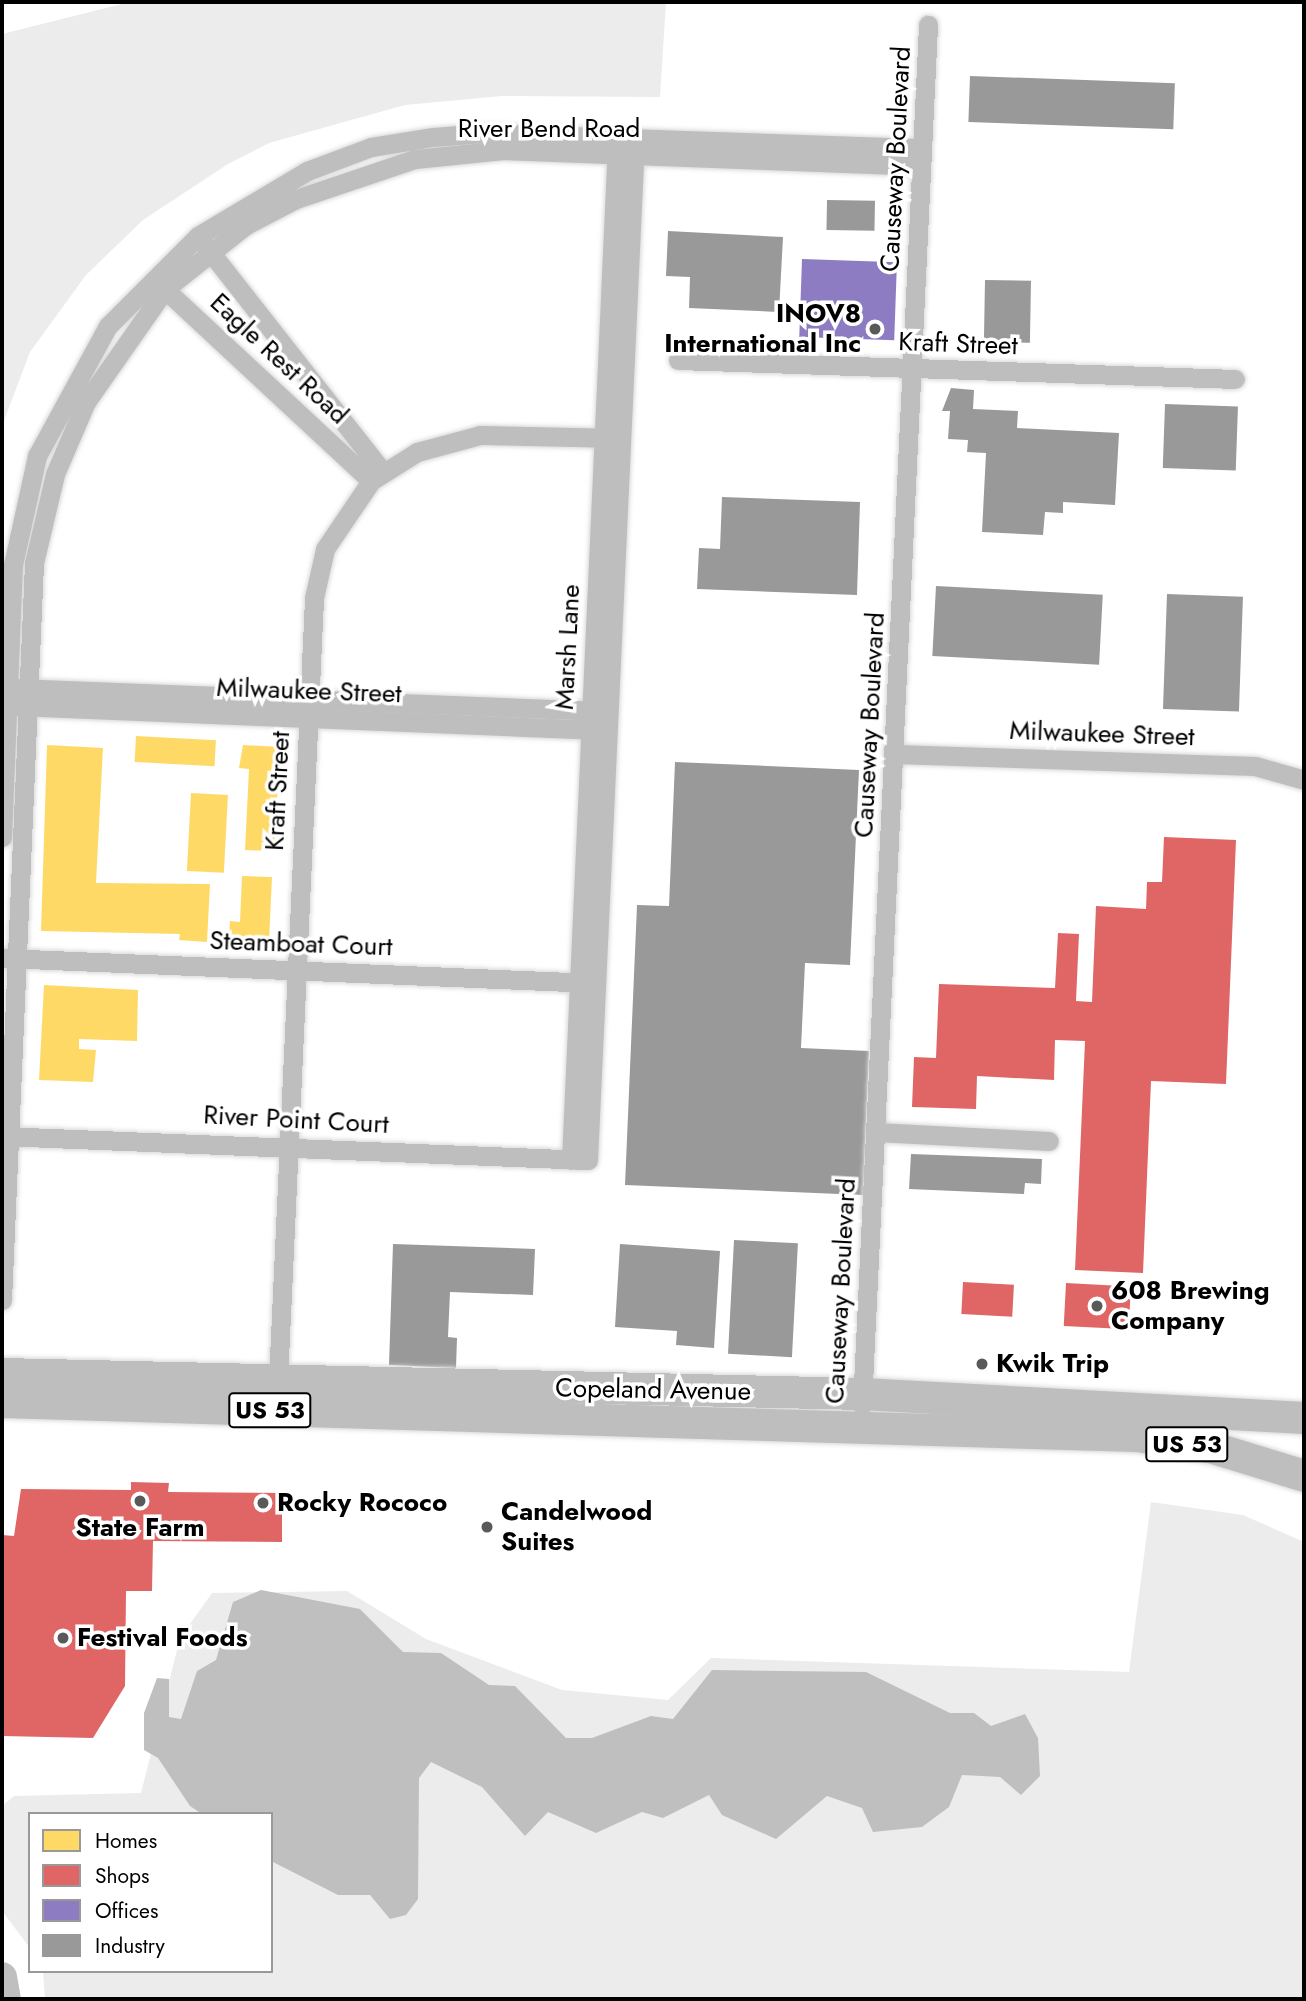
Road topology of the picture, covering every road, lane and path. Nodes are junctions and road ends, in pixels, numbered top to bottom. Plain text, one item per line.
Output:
1 (928, 26) dead end
2 (626, 146) junction
3 (922, 157) junction
4 (203, 243) junction
5 (158, 283) junction
6 (678, 360) dead end
7 (912, 368) junction
8 (1235, 379) dead end
9 (613, 438) junction
10 (377, 476) junction
11 (17, 697) junction
12 (309, 707) junction
13 (599, 721) junction
14 (895, 754) junction
15 (1304, 780) edge
16 (2, 837) edge
17 (8, 958) edge
18 (296, 970) junction
19 (588, 983) junction
20 (876, 1132) junction
21 (5, 1136) edge
22 (1049, 1141) dead end
23 (288, 1144) junction
24 (580, 1160) joint
25 (2, 1300) edge
26 (2, 1374) edge
27 (278, 1380) junction
28 (441, 1386) junction
29 (862, 1394) junction
30 (2, 1402) edge
31 (325, 1411) junction
32 (1304, 1418) edge
33 (861, 1427) junction
34 (1304, 1476) edge

1 - 3 street, Causeway Boulevard
2 - 3 street, River Bend Road
2 - 4 street, River Bend Road
2 - 9 street, Marsh Lane
3 - 7 street, Causeway Boulevard
4 - 5 street, River Bend Road
4 - 10 street, Eagle Rest Road
5 - 10 street, Eagle Rest Road
5 - 11 street, River Bend Road
6 - 7 street, Kraft Street
7 - 8 street, Kraft Street
7 - 14 street, Causeway Boulevard
9 - 10 street, Kraft Street
9 - 13 street, Marsh Lane
10 - 12 street, Kraft Street
11 - 12 street, Milwaukee Street
11 - 16 street, River Bend Road
11 - 17 street, River Bend Road
12 - 13 street, Milwaukee Street
12 - 18 street, Kraft Street
13 - 19 street, Marsh Lane
14 - 15 street, Milwaukee Street
14 - 20 street, Causeway Boulevard
17 - 18 street, Steamboat Court
17 - 21 street, River Bend Road
18 - 19 street, Steamboat Court
18 - 23 street, Kraft Street
19 - 24 street, Marsh Lane
20 - 22 street
20 - 29 street, Causeway Boulevard
21 - 23 street, River Point Court
21 - 25 street, River Bend Road
23 - 24 street, River Point Court
23 - 27 street, Kraft Street
26 - 27 highway, Copeland Avenue / US 53
27 - 28 highway, Copeland Avenue / US 53
28 - 29 highway, Copeland Avenue / US 53
28 - 31 highway
29 - 32 highway, Copeland Avenue / US 53
29 - 33 street, Causeway Boulevard
30 - 31 highway, Copeland Avenue / US 53
31 - 33 highway, Copeland Avenue / US 53
33 - 34 highway, Copeland Avenue / US 53

